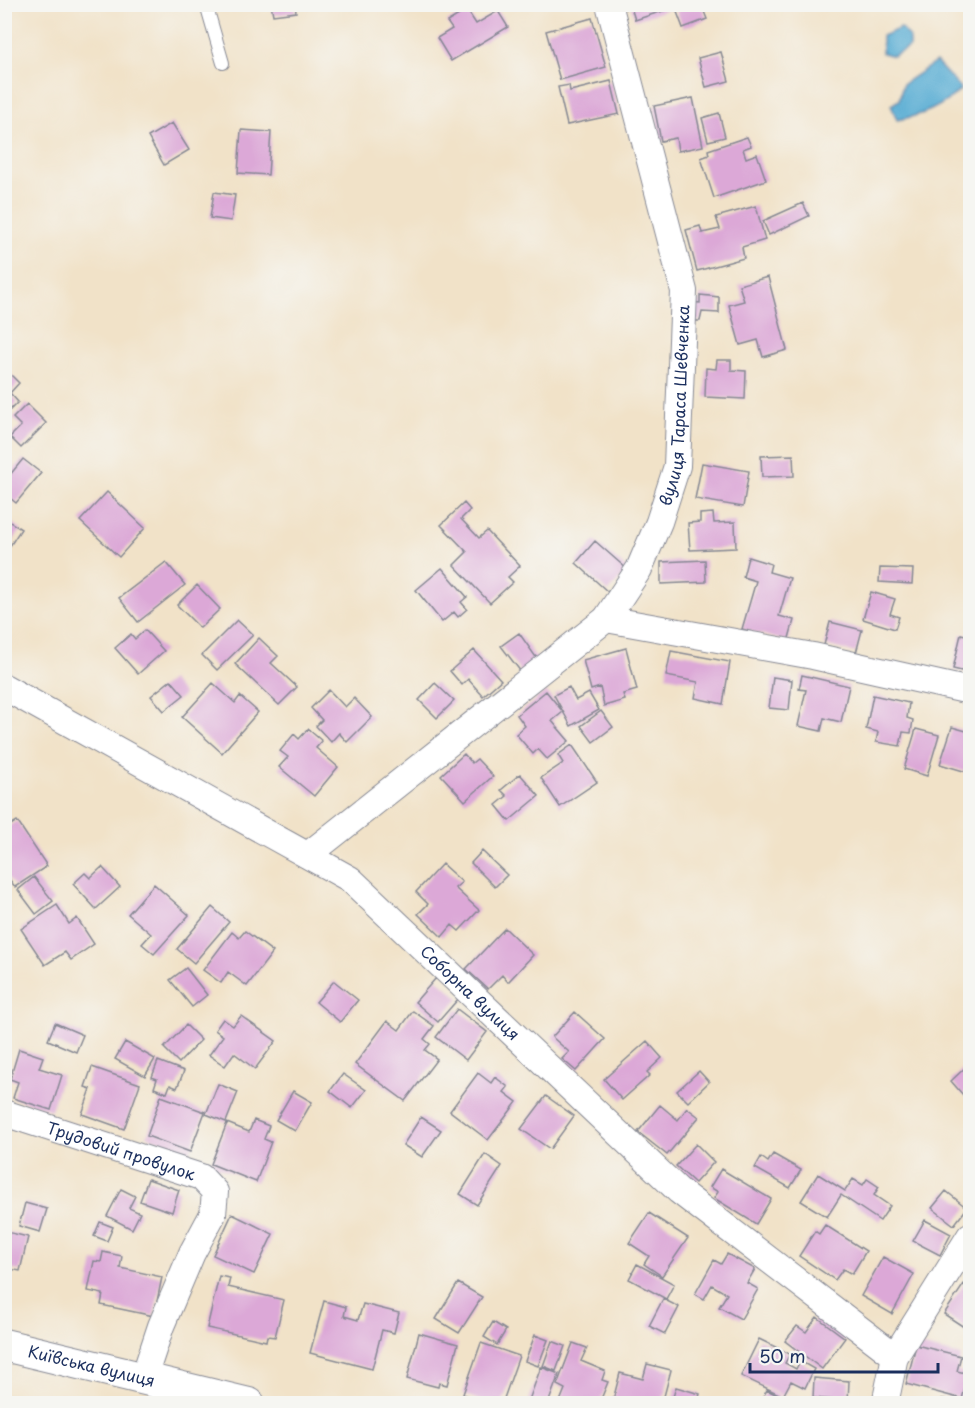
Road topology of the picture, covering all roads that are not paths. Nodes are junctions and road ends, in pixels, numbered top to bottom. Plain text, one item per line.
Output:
1 (206, 4) edge
2 (609, 4) edge
3 (223, 63) dead end
4 (606, 619) junction
5 (4, 687) edge
6 (970, 691) edge
7 (308, 855) junction
8 (4, 1113) edge
9 (970, 1236) edge
10 (4, 1345) edge
11 (895, 1356) junction
12 (144, 1377) junction
13 (249, 1404) edge
14 (885, 1404) edge

1 - 3 lane
2 - 4 street, вулиця Тараса Шевченка
4 - 6 street
4 - 7 street, вулиця Тараса Шевченка
5 - 7 street, Соборна вулиця
7 - 11 street, Соборна вулиця
8 - 12 street, Трудовий провулок
9 - 11 street
10 - 12 street, Київська вулиця
11 - 14 street
12 - 13 street, Київська вулиця

